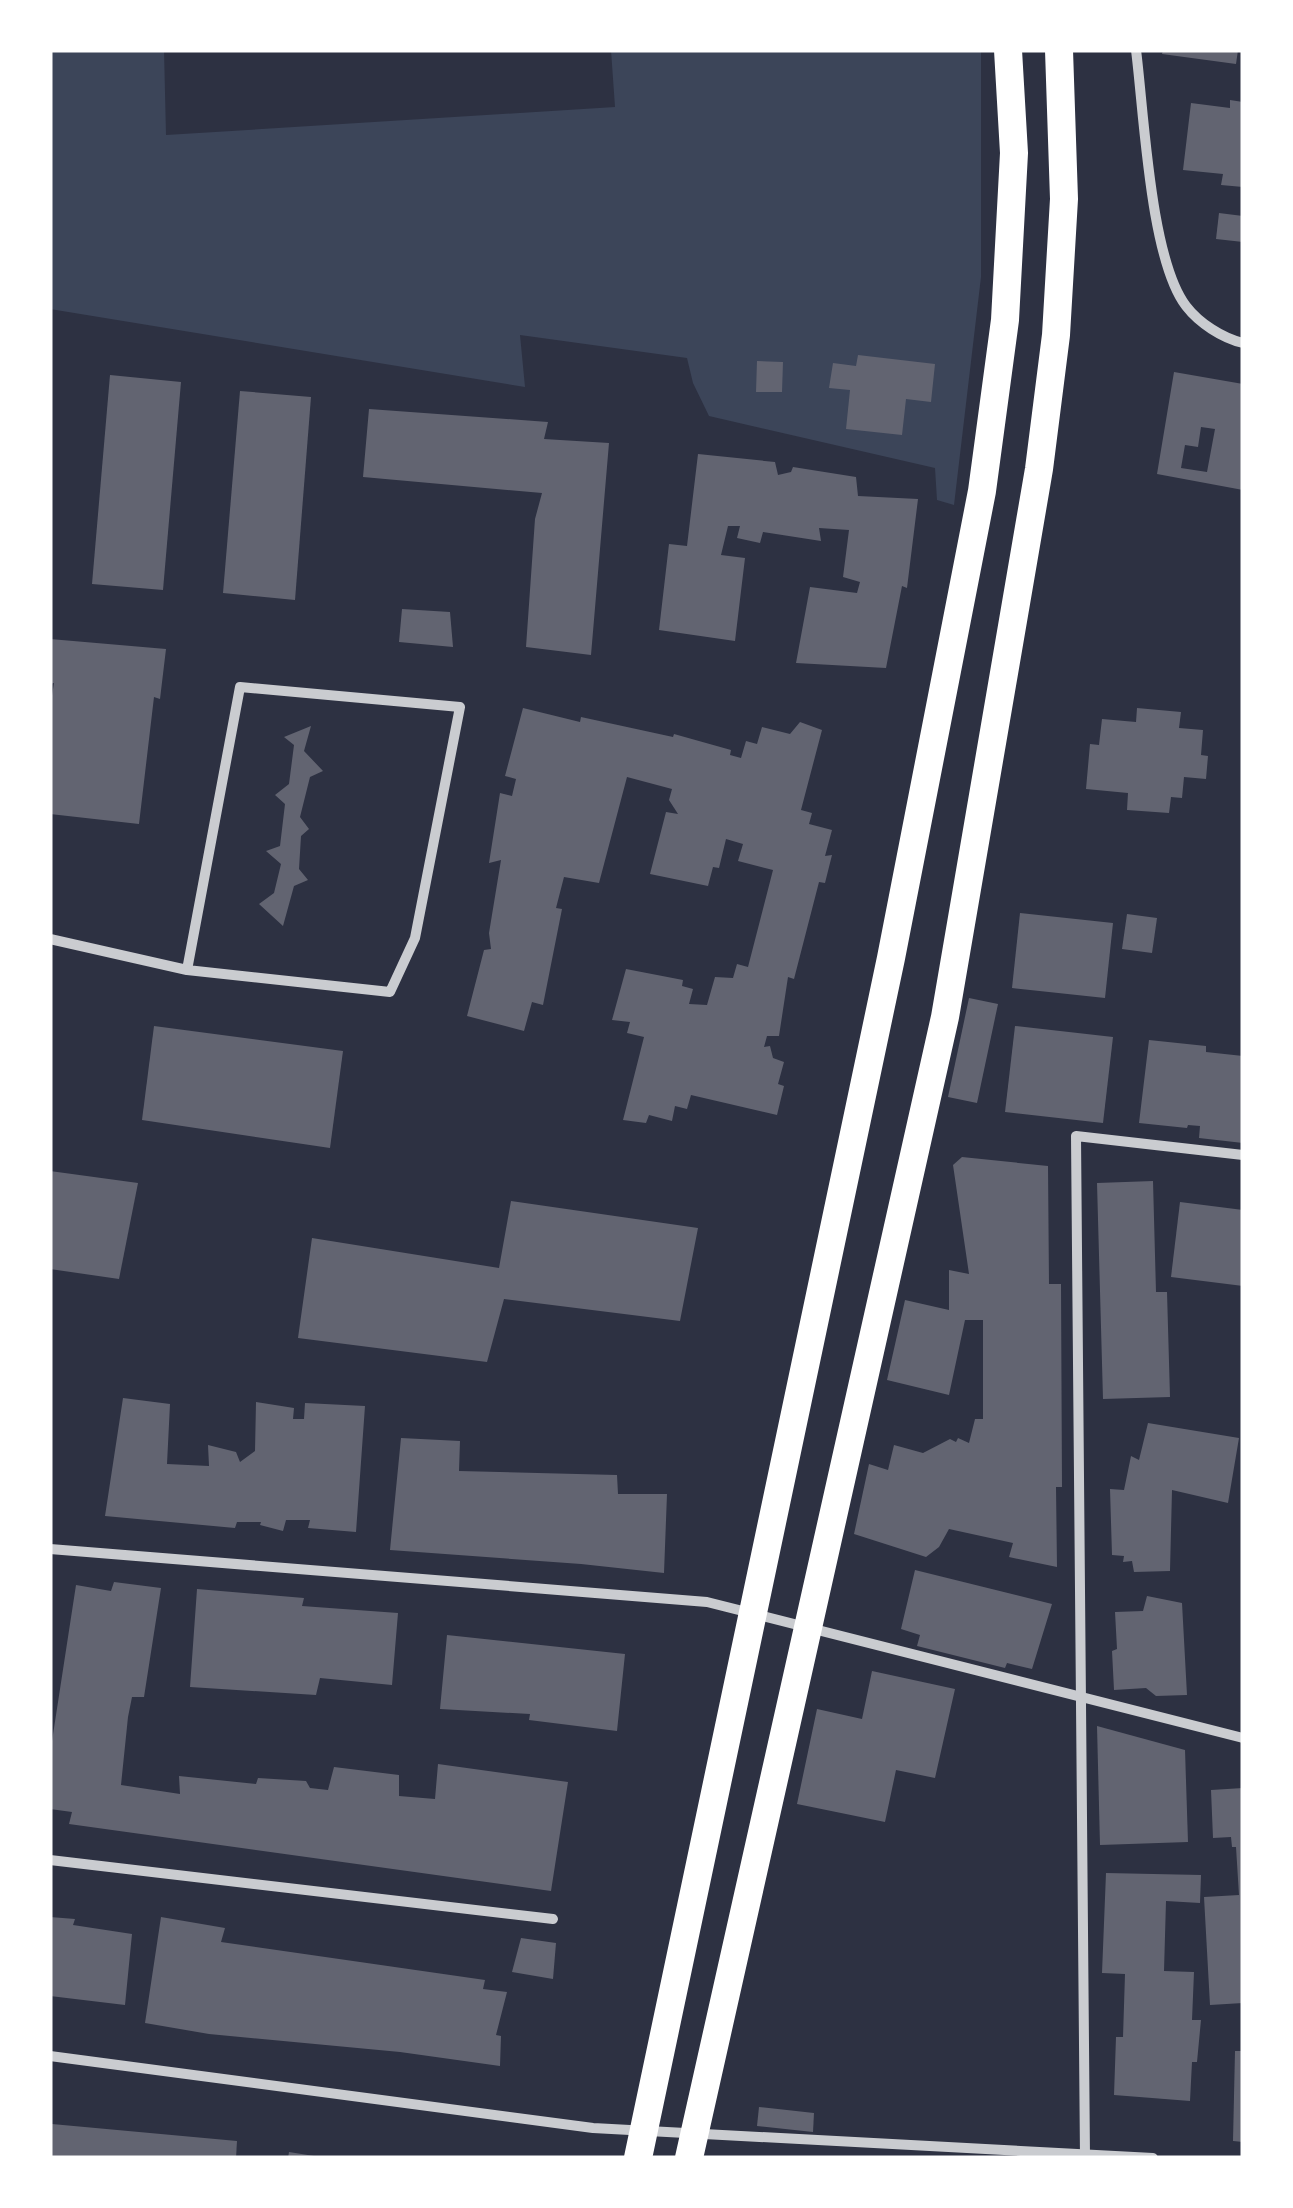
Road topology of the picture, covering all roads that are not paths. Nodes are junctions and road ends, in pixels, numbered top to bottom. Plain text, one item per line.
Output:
1 (1008, 50) edge
2 (1060, 50) edge
3 (1136, 50) edge
4 (1243, 343) edge
5 (50, 939) edge
6 (187, 970) junction
7 (1243, 1155) edge
8 (50, 1549) edge
9 (1080, 1695) junction
10 (1243, 1738) edge
11 (50, 1860) edge
12 (553, 1920) dead end
13 (50, 2056) edge
14 (1086, 2156) edge
15 (638, 2158) edge
16 (689, 2158) edge
17 (1153, 2158) edge

1 - 15 highway
2 - 16 highway
3 - 4 street
5 - 6 street
6 - 6 street
7 - 9 street
8 - 9 street
9 - 10 street
9 - 14 street
11 - 12 street
13 - 14 street
14 - 17 street

